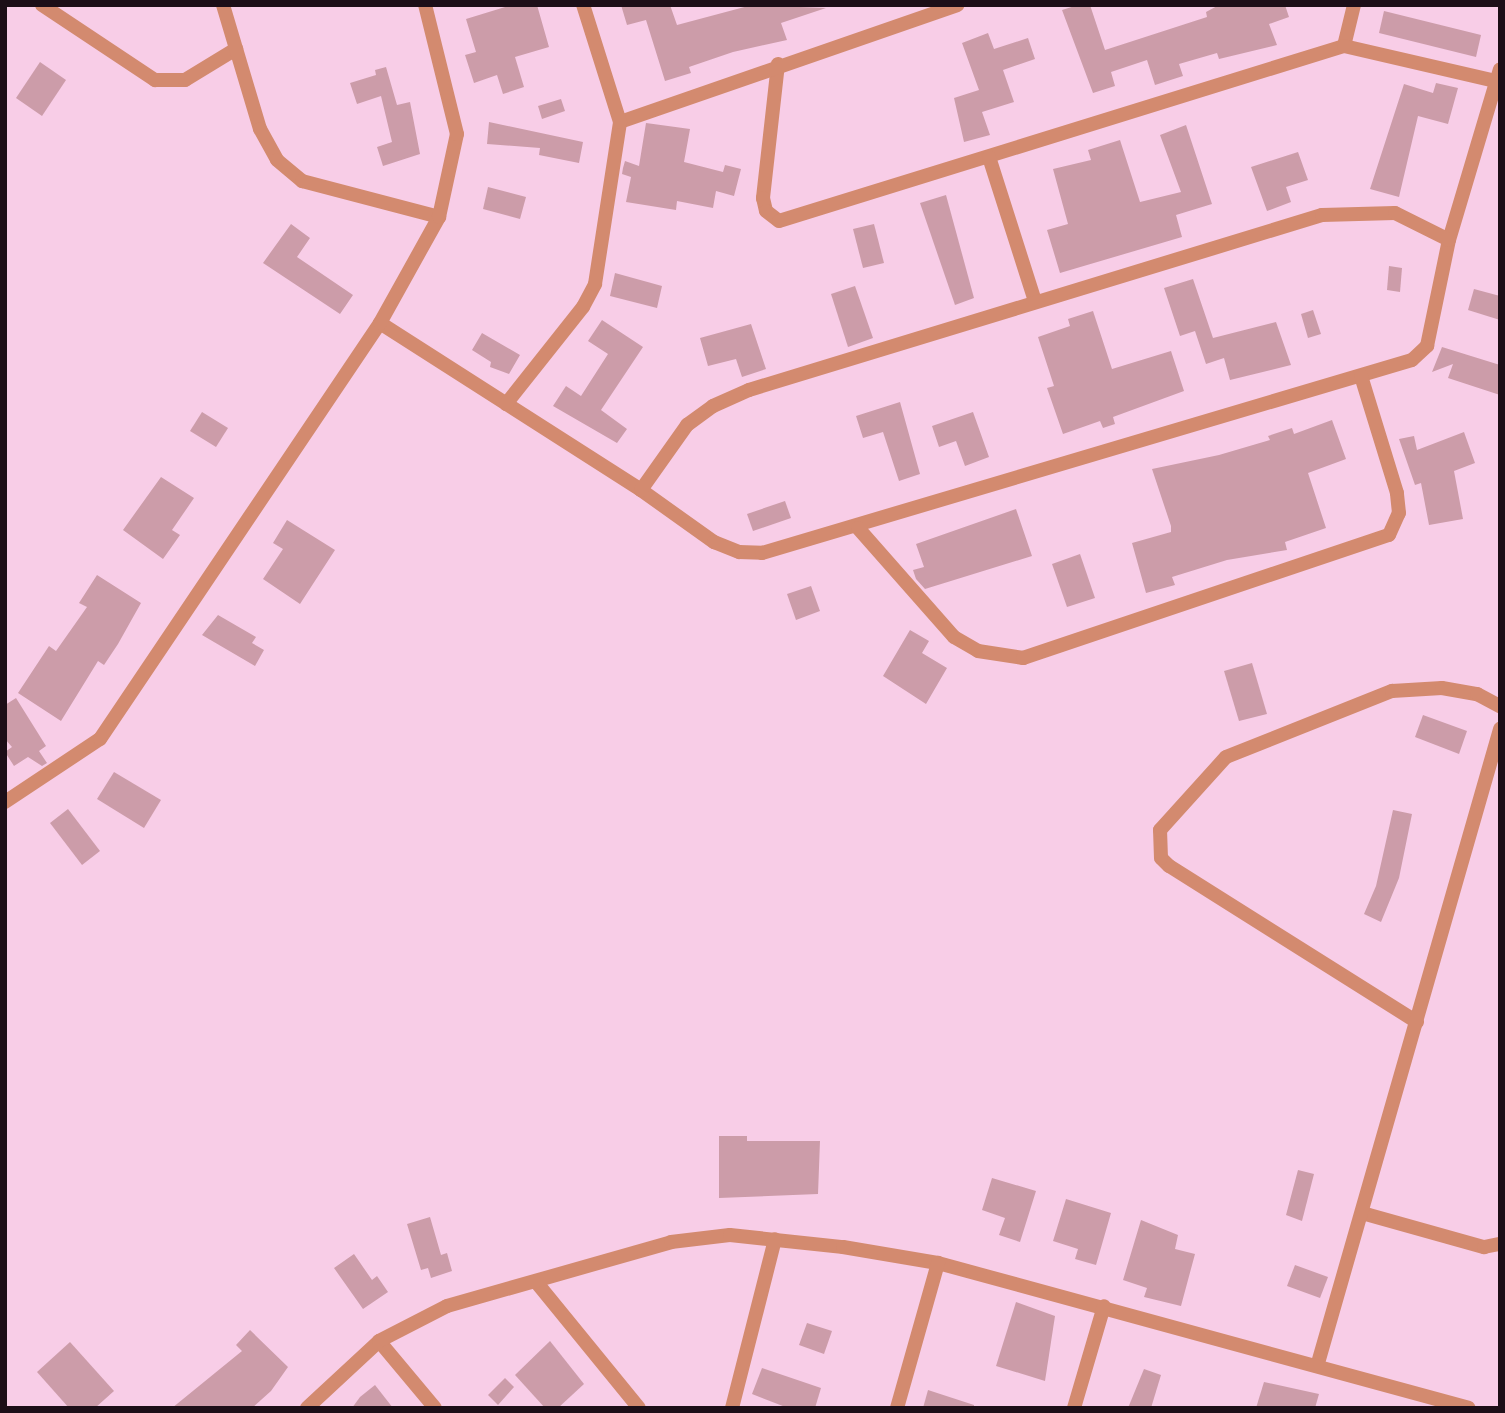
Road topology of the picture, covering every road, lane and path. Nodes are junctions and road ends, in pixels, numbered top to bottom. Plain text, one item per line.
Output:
1 (42, 5) edge
2 (223, 5) edge
3 (425, 5) edge
4 (583, 5) edge
5 (957, 5) edge
6 (1354, 5) edge
7 (1344, 46) junction
8 (236, 49) junction
9 (778, 64) junction
10 (1498, 75) edge
11 (620, 122) junction
12 (989, 157) junction
13 (439, 217) junction
14 (1449, 240) junction
15 (1035, 301) junction
16 (380, 323) junction
17 (1361, 376) junction
18 (506, 404) junction
19 (641, 490) junction
20 (858, 528) junction
21 (1500, 706) edge
22 (1500, 729) edge
23 (5, 802) edge
24 (1417, 1022) junction
25 (1362, 1213) junction
26 (775, 1239) junction
27 (1500, 1244) edge
28 (938, 1263) junction
29 (537, 1283) junction
30 (1104, 1306) junction
31 (379, 1341) junction
32 (1318, 1363) junction
33 (307, 1408) edge
34 (435, 1408) edge
35 (639, 1408) edge
36 (732, 1408) edge
37 (897, 1408) edge
38 (1074, 1408) edge
39 (1469, 1408) edge

1 - 8 street
2 - 8 street
3 - 13 street
4 - 11 street
5 - 9 street
6 - 7 street
7 - 10 street
7 - 12 street
8 - 13 street
9 - 11 street
9 - 12 street
10 - 14 street
11 - 18 street
12 - 15 street
13 - 16 street
14 - 15 street
14 - 17 street
15 - 19 street
16 - 18 street
16 - 23 street
17 - 20 street
17 - 20 street
18 - 19 street
19 - 20 street
21 - 24 street
22 - 24 street
24 - 25 street
25 - 27 street
25 - 32 street
26 - 28 street
26 - 29 street
26 - 36 street
28 - 30 street
28 - 37 street
29 - 31 street
29 - 35 street
30 - 32 street
30 - 38 street
31 - 33 street
31 - 34 street
32 - 39 street

